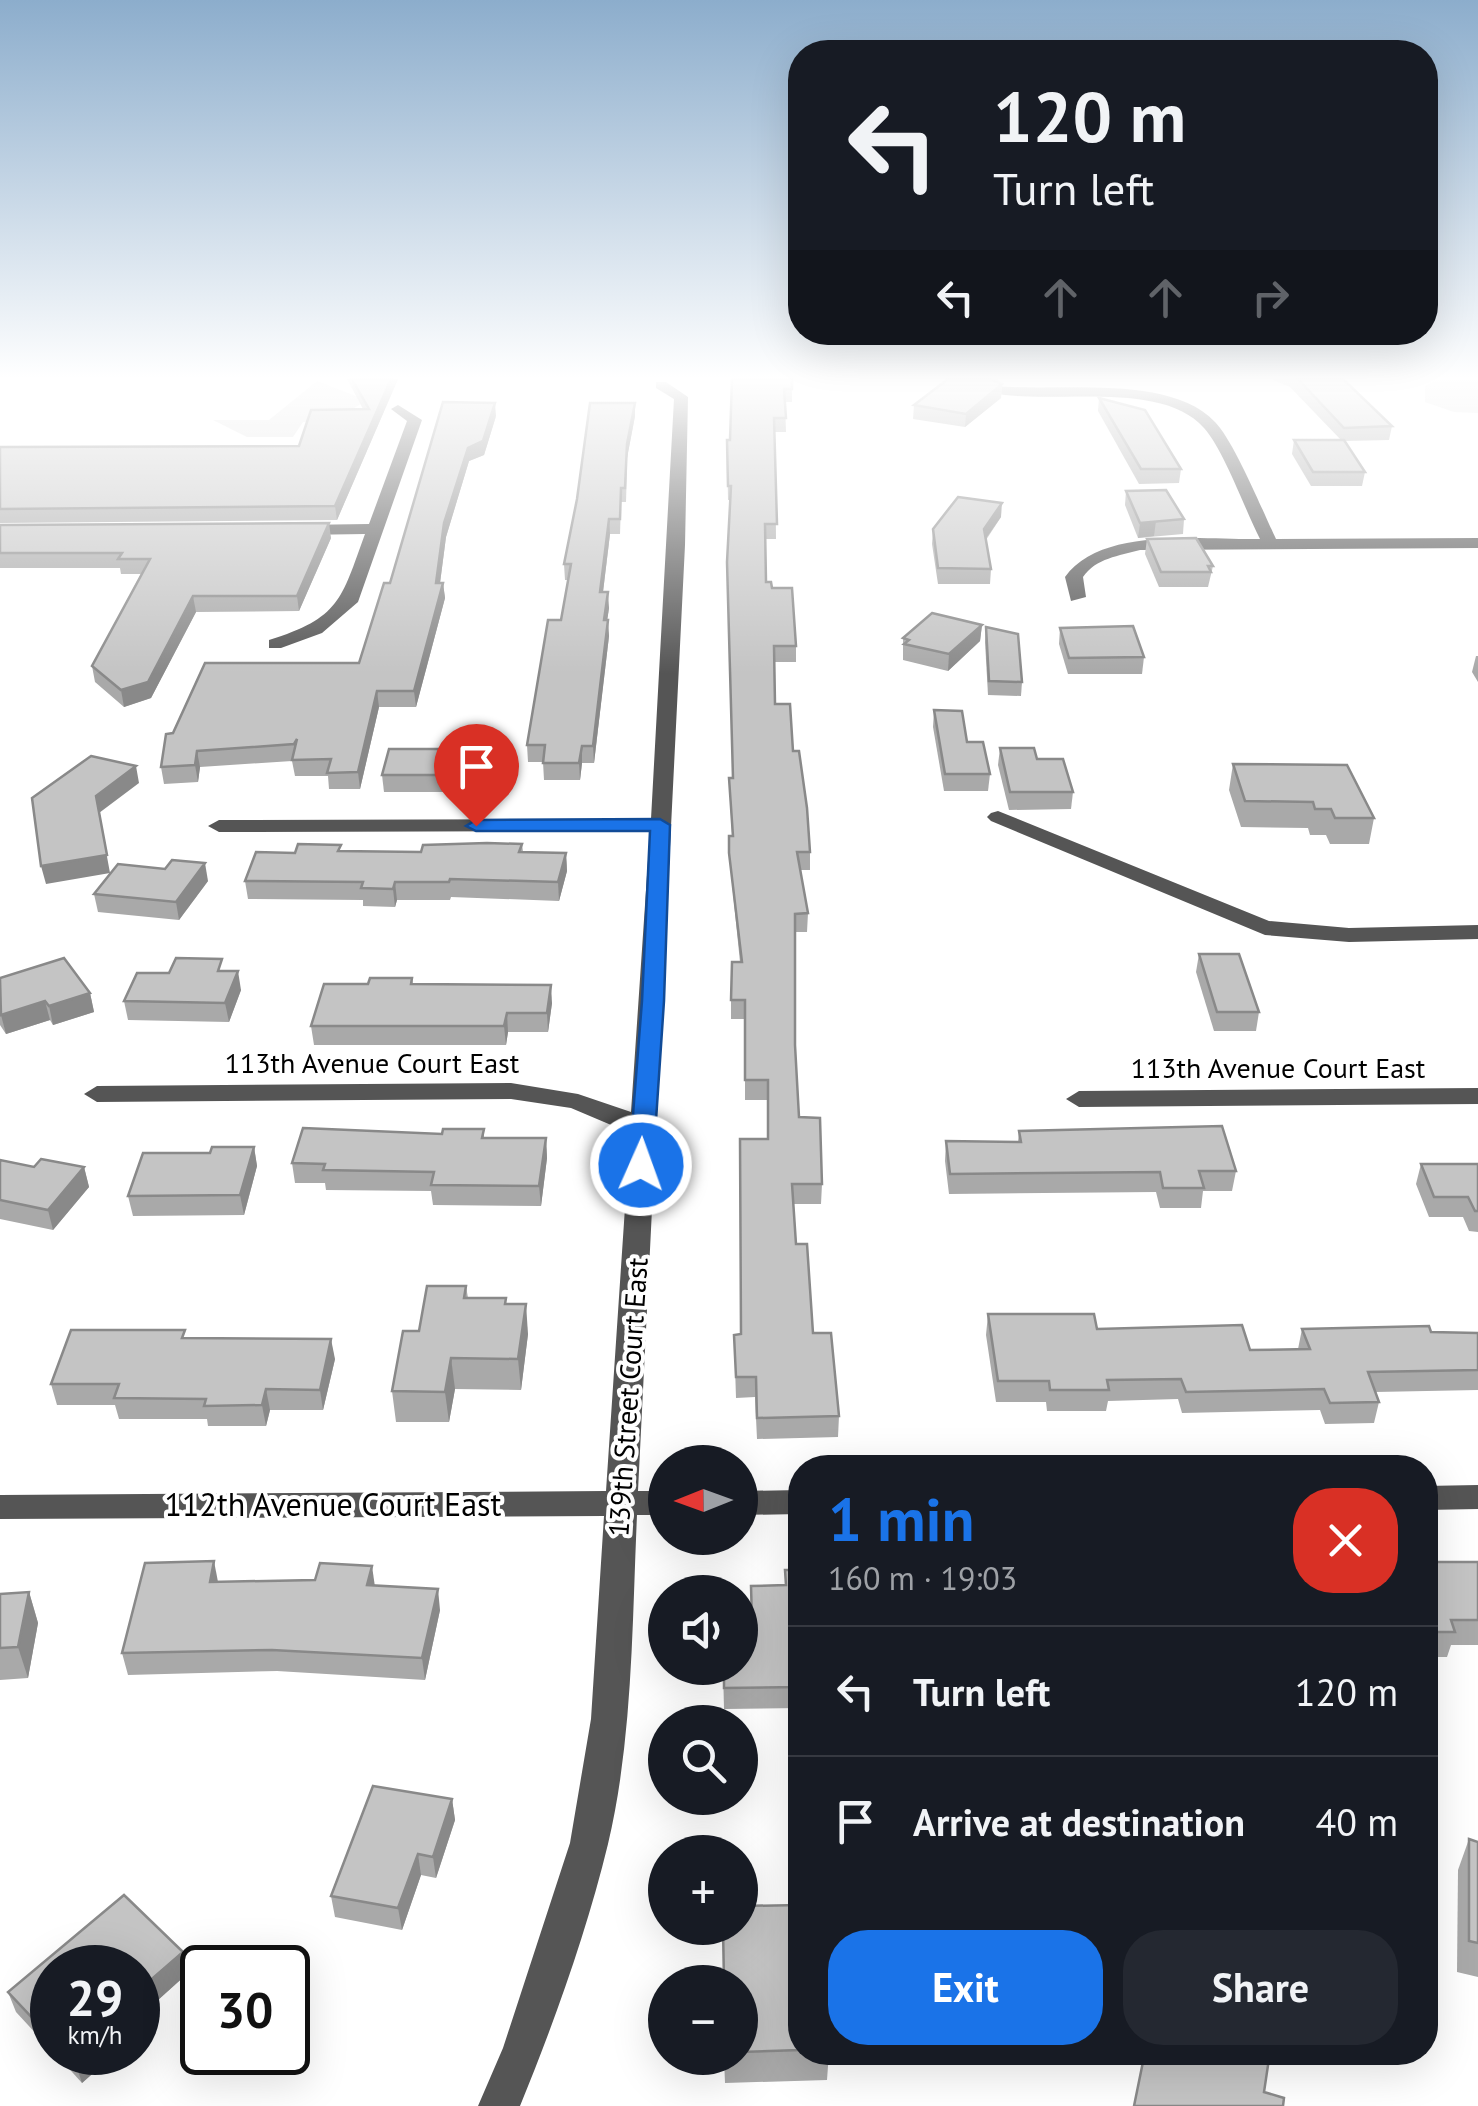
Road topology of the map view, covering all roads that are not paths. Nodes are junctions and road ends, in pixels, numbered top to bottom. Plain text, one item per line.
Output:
1 (396, 477) edge
2 (679, 477) edge
3 (1237, 477) edge
4 (287, 530) edge
5 (378, 530) junction
6 (1270, 542) junction
7 (1478, 542) edge
8 (1077, 597) dead end
9 (275, 644) dead end
10 (998, 816) dead end
11 (660, 825) junction
12 (218, 826) dead end
13 (1478, 932) edge
14 (96, 1094) dead end
15 (1478, 1096) edge
16 (1079, 1099) dead end
17 (641, 1128) junction
18 (1478, 1497) edge
19 (1438, 1498) edge
20 (758, 1502) edge
21 (788, 1502) edge
22 (648, 1503) edge
23 (621, 1504) junction
24 (0, 1507) edge
25 (500, 2106) edge

1 - 5 street
2 - 11 street, 139th Street Court East
3 - 6 street
4 - 5 street
5 - 9 street
6 - 7 street
6 - 8 street
10 - 13 street
11 - 12 street
11 - 17 street, 139th Street Court East
14 - 17 street, 113th Avenue Court East
15 - 16 street, 113th Avenue Court East
17 - 23 street, 139th Street Court East
18 - 19 street
20 - 21 street
22 - 23 street, 112th Avenue Court East
23 - 24 street, 112th Avenue Court East
23 - 25 street, 139th Street Court East

